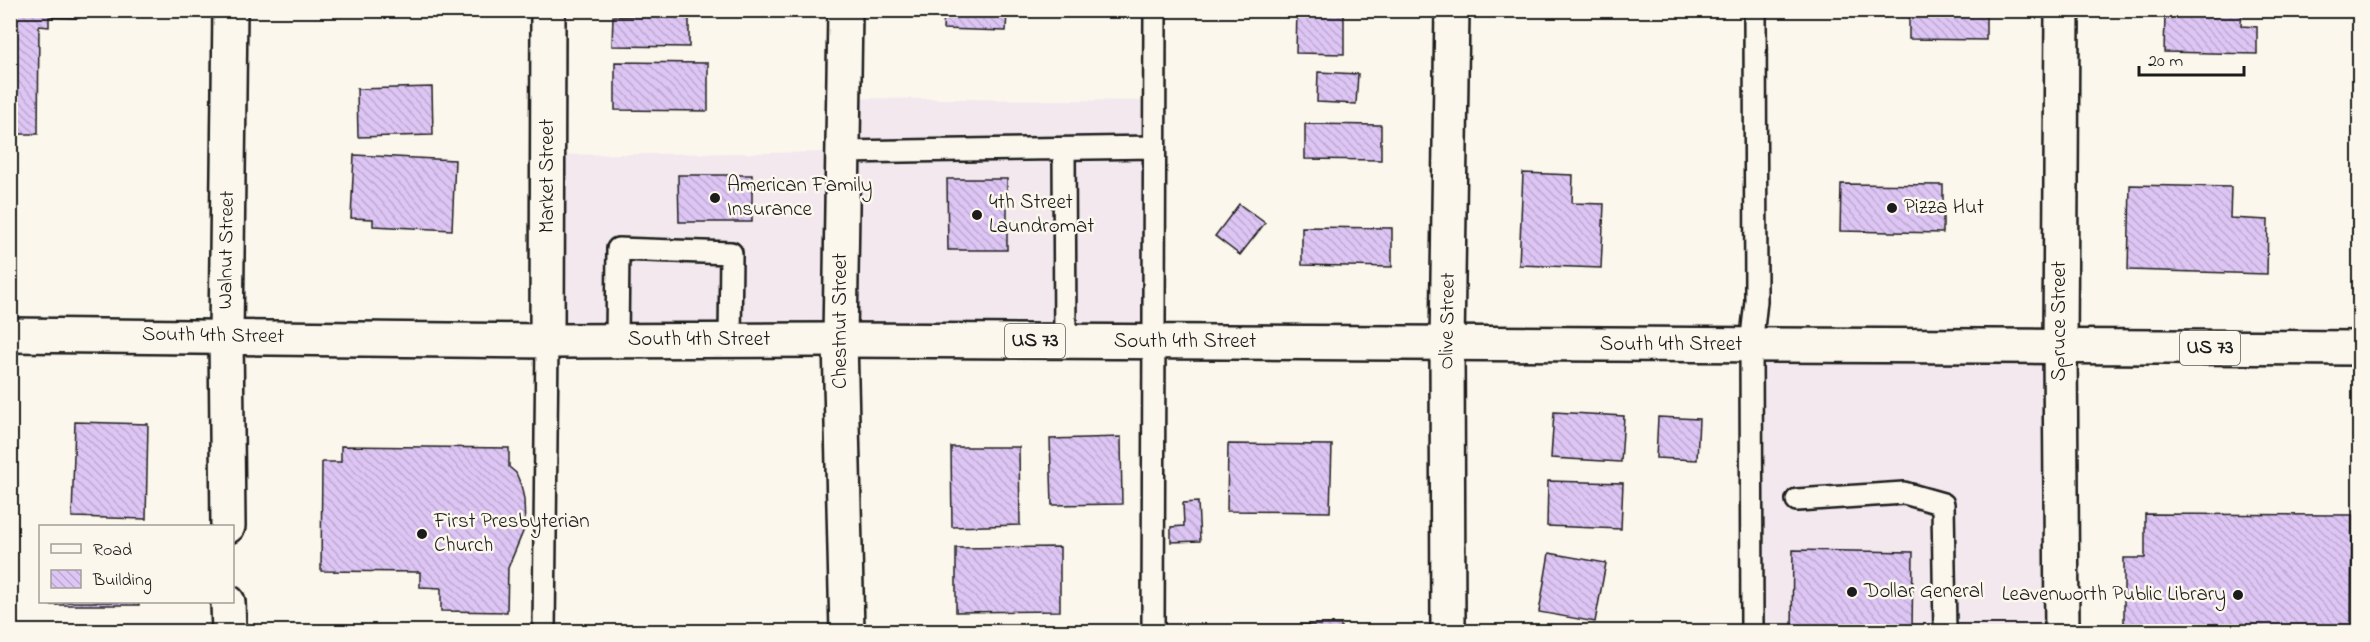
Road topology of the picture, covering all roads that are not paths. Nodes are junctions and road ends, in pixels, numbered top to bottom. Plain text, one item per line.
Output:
1 (230, 10) edge
2 (548, 10) edge
3 (845, 10) edge
4 (1155, 10) edge
5 (1452, 10) edge
6 (1755, 10) edge
7 (2062, 10) edge
8 (1154, 147) junction
9 (1064, 149) junction
10 (843, 152) junction
11 (10, 335) edge
12 (226, 336) junction
13 (730, 340) junction
14 (840, 340) junction
15 (547, 341) junction
16 (617, 341) junction
17 (1065, 341) junction
18 (1153, 342) junction
19 (1447, 344) junction
20 (1751, 346) junction
21 (2060, 347) junction
22 (2360, 348) edge
23 (1797, 500) dead end
24 (228, 525) edge
25 (228, 603) edge
26 (229, 632) edge
27 (544, 632) edge
28 (847, 632) edge
29 (1153, 632) edge
30 (1448, 632) edge
31 (1752, 632) edge
32 (1945, 632) edge
33 (2062, 632) edge

1 - 12 main road, Walnut Street
2 - 15 main road, Market Street
3 - 10 main road, Chestnut Street
4 - 8 lane
5 - 19 main road, Olive Street
6 - 20 lane
7 - 21 main road, Spruce Street
8 - 9 lane
8 - 18 lane
9 - 10 lane
9 - 17 lane
10 - 14 main road, Chestnut Street
11 - 12 main road, South 4th Street / US 73
12 - 15 main road, South 4th Street / US 73
12 - 24 main road, Walnut Street
13 - 14 main road, South 4th Street / US 73
13 - 16 main road, South 4th Street / US 73
13 - 16 lane
14 - 17 main road, South 4th Street / US 73
14 - 28 main road, Chestnut Street
15 - 16 main road, South 4th Street / US 73
15 - 27 lane
17 - 18 main road, South 4th Street / US 73
18 - 19 main road, South 4th Street / US 73
18 - 29 lane
19 - 20 main road, South 4th Street / US 73
19 - 30 main road, Olive Street
20 - 21 main road, South 4th Street / US 73
20 - 31 lane
21 - 22 main road, South 4th Street / US 73
21 - 33 main road, Spruce Street
23 - 32 lane
25 - 26 main road

